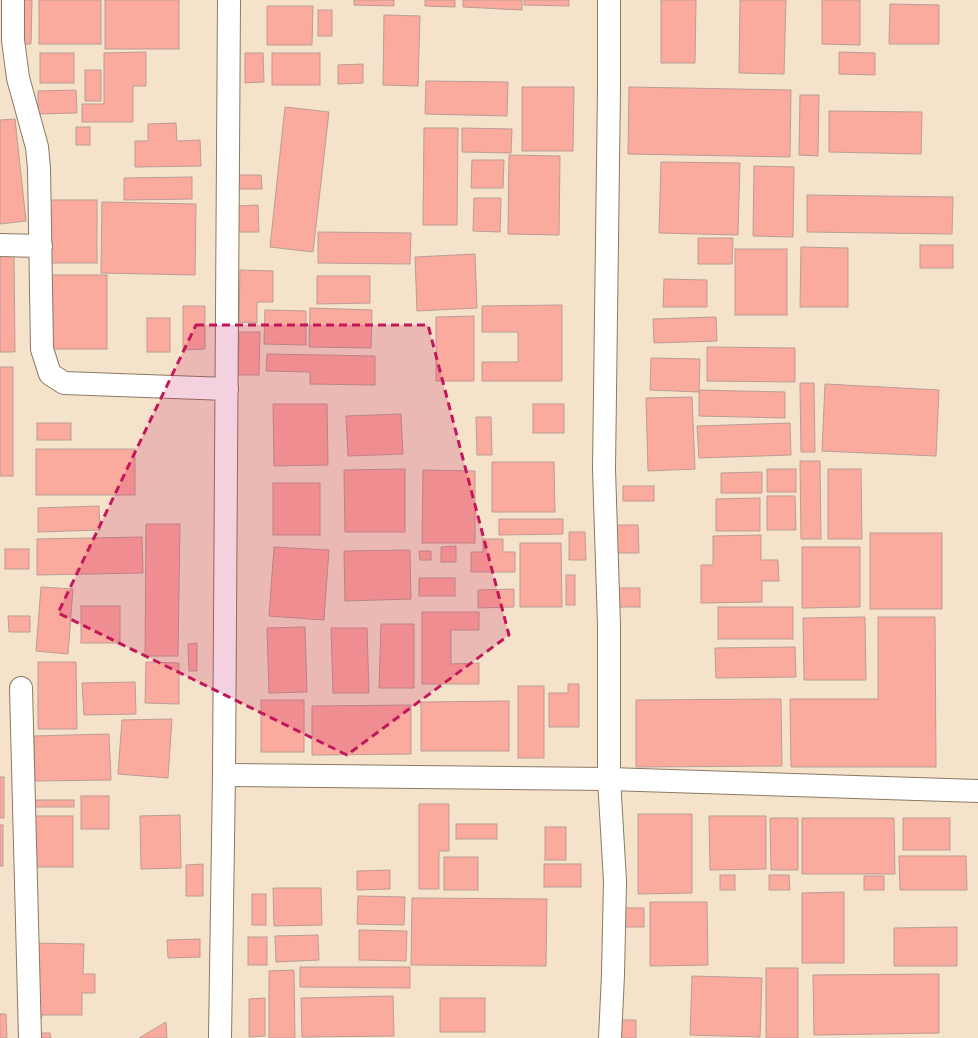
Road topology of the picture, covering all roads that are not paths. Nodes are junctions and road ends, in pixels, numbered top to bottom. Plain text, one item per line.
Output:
1 (13, 0) edge
2 (229, 0) edge
3 (609, 0) edge
4 (0, 245) edge
5 (41, 246) junction
6 (227, 389) junction
7 (21, 688) dead end
8 (224, 775) junction
9 (609, 779) junction
10 (978, 791) edge
11 (30, 1038) edge
12 (220, 1038) edge
13 (610, 1038) edge

1 - 5 street
2 - 6 street
3 - 9 street
4 - 5 street
5 - 6 street
6 - 8 street
7 - 11 street
8 - 9 street
8 - 12 street
9 - 10 street
9 - 13 street

